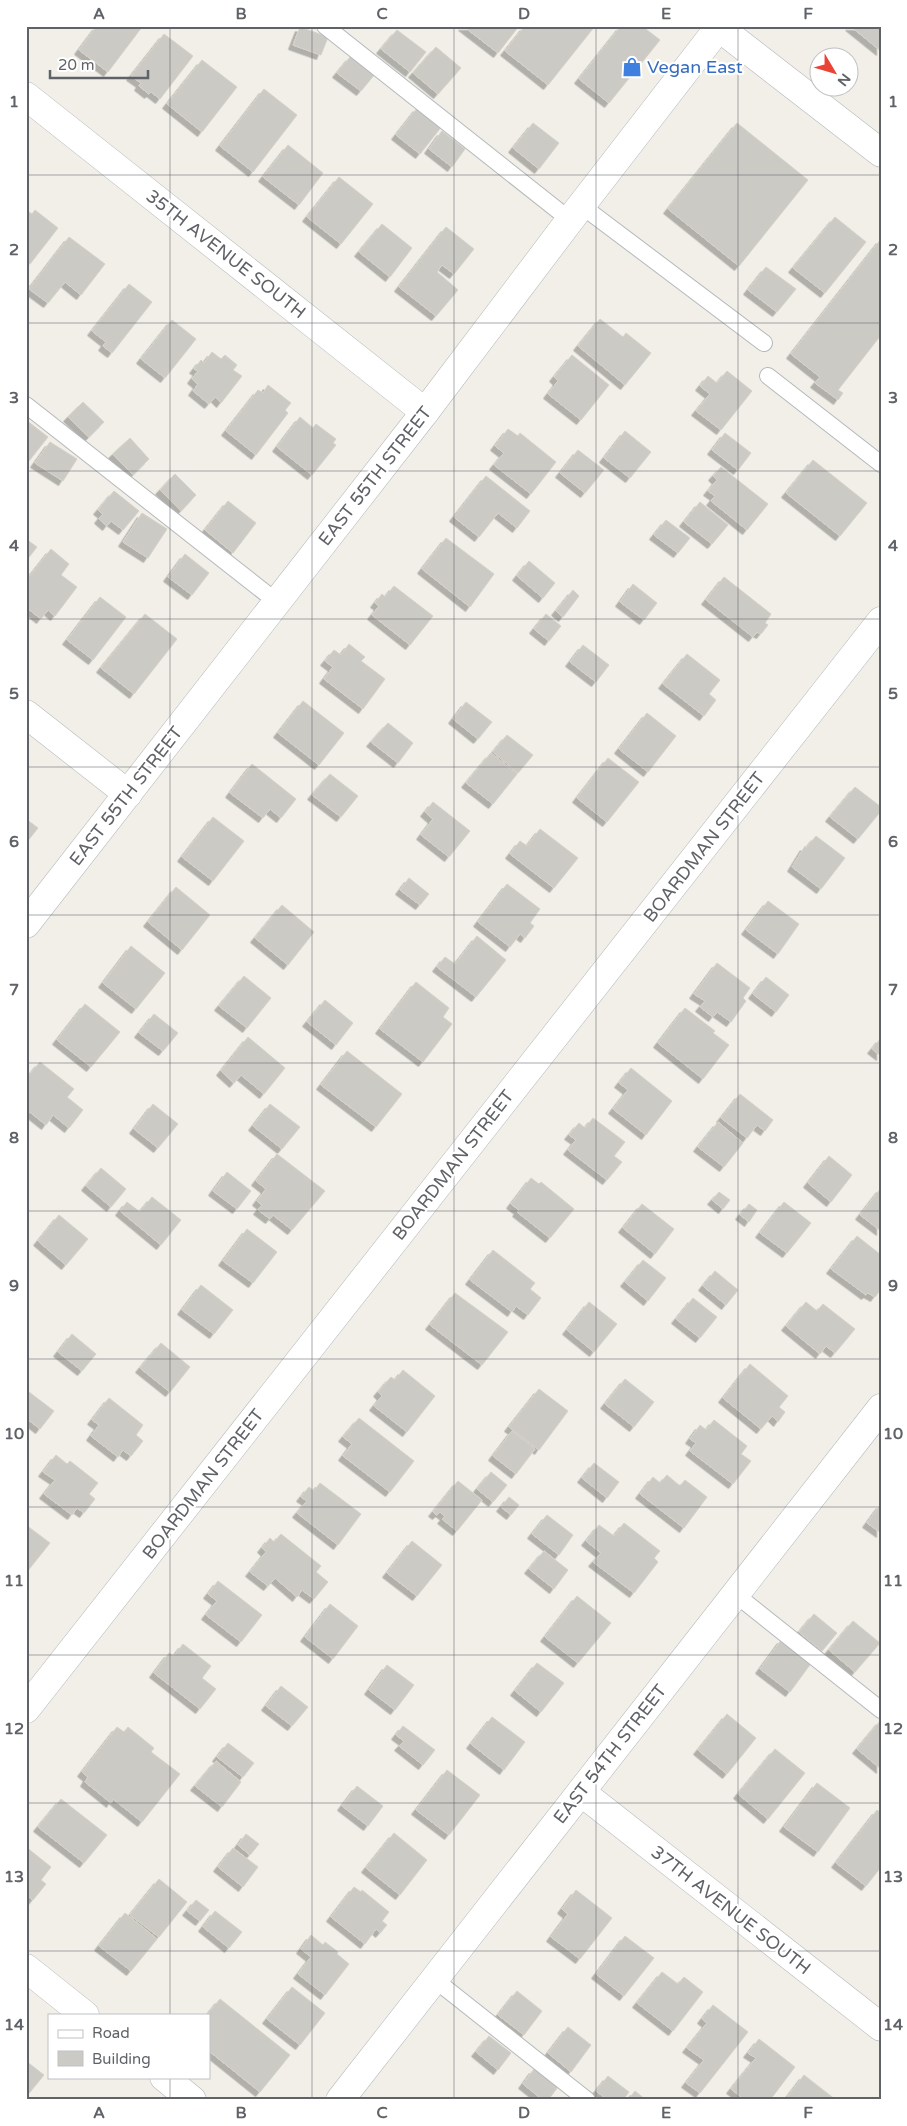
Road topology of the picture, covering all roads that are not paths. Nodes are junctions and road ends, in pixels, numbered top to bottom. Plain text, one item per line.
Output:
1 (326, 26) edge
2 (719, 27) edge
3 (26, 96) edge
4 (881, 152) edge
5 (576, 213) junction
6 (764, 343) dead end
7 (768, 376) dead end
8 (26, 405) edge
9 (425, 412) junction
10 (881, 464) edge
11 (277, 602) junction
12 (881, 621) edge
13 (26, 714) edge
14 (128, 794) junction
15 (26, 924) edge
16 (881, 1408) edge
17 (735, 1594) junction
18 (26, 1710) edge
19 (881, 1710) edge
20 (581, 1792) junction
21 (26, 1968) edge
22 (434, 1979) junction
23 (84, 2014) edge
24 (881, 2027) edge
25 (165, 2078) edge
26 (192, 2100) edge
27 (340, 2100) edge
28 (587, 2100) edge

1 - 5 lane
2 - 4 street
2 - 5 street, EAST 55TH STREET
3 - 9 street, 35TH AVENUE SOUTH
5 - 6 lane
5 - 9 street, EAST 55TH STREET
7 - 10 lane
8 - 11 lane
9 - 11 street, EAST 55TH STREET
11 - 14 street, EAST 55TH STREET
12 - 18 street, BOARDMAN STREET
13 - 14 street
14 - 15 street, EAST 55TH STREET
16 - 17 street, EAST 54TH STREET
17 - 19 lane
17 - 20 street, EAST 54TH STREET
20 - 22 street, EAST 54TH STREET
20 - 24 street, 37TH AVENUE SOUTH
21 - 23 street
22 - 27 street, EAST 54TH STREET
22 - 28 lane
25 - 26 street

